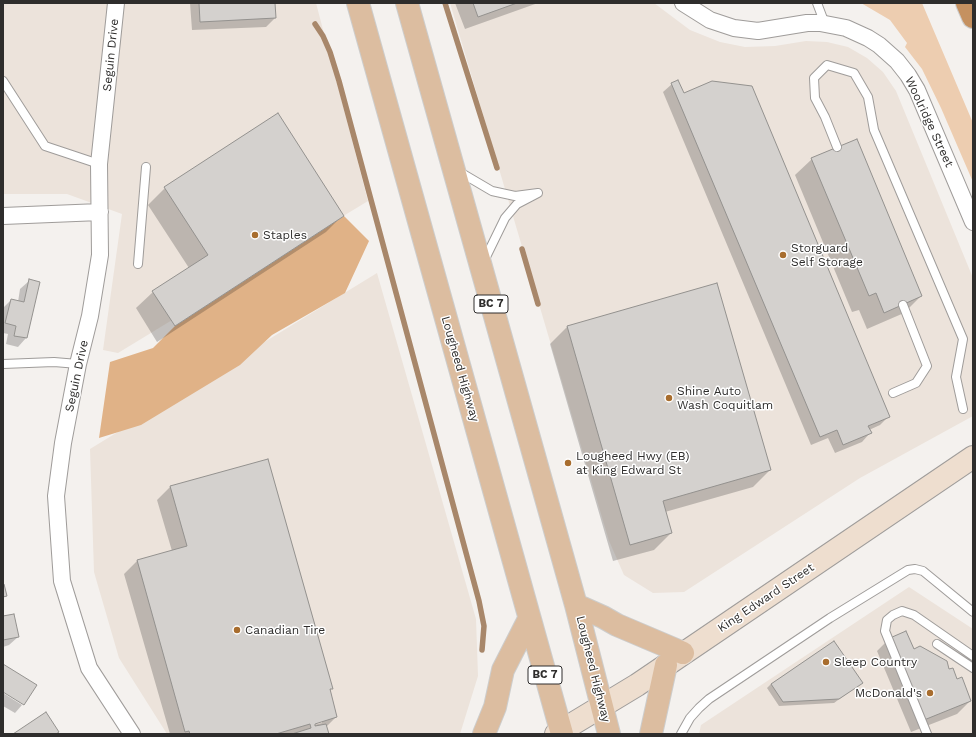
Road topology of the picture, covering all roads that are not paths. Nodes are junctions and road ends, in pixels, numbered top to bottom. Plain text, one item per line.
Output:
1 (116, 3) edge
2 (358, 3) edge
3 (407, 3) edge
4 (683, 3) edge
5 (817, 3) edge
6 (967, 3) edge
7 (973, 17) edge
8 (825, 24) junction
9 (3, 81) edge
10 (837, 147) dead end
11 (100, 164) junction
12 (146, 167) dead end
13 (453, 168) junction
14 (100, 212) junction
15 (3, 216) edge
16 (973, 222) edge
17 (138, 264) dead end
18 (481, 267) junction
19 (903, 305) dead end
20 (3, 364) edge
21 (78, 364) junction
22 (893, 393) dead end
23 (962, 409) dead end
24 (973, 457) edge
25 (576, 605) junction
26 (973, 612) edge
27 (529, 619) junction
28 (937, 644) dead end
29 (973, 656) edge
30 (675, 659) junction
31 (973, 668) edge
32 (602, 706) junction
33 (560, 733) edge
34 (132, 734) edge
35 (484, 734) edge
36 (609, 734) edge
37 (651, 734) edge
38 (681, 734) edge
39 (927, 734) edge

1 - 11 street, Seguin Drive
2 - 27 main road, Lougheed Highway / BC 7
3 - 13 main road, Lougheed Highway / BC 7
4 - 8 street, Woolridge Street
5 - 8 lane
6 - 7 highway
8 - 16 street, Woolridge Street
9 - 11 lane
10 - 23 lane
11 - 14 street, Seguin Drive
12 - 17 lane
13 - 18 main road, Lougheed Highway / BC 7
13 - 18 lane
14 - 15 street
14 - 21 street, Seguin Drive
18 - 25 main road, Lougheed Highway / BC 7
19 - 22 lane
20 - 21 lane
21 - 34 street, Seguin Drive
24 - 30 main road, King Edward Street
25 - 30 main road
25 - 32 main road, Lougheed Highway / BC 7
26 - 38 lane
27 - 33 main road, Lougheed Highway / BC 7
27 - 35 main road
28 - 31 lane
29 - 39 lane
30 - 32 main road, King Edward Street
30 - 37 main road
32 - 33 main road, King Edward Street
32 - 36 main road, Lougheed Highway / BC 7

